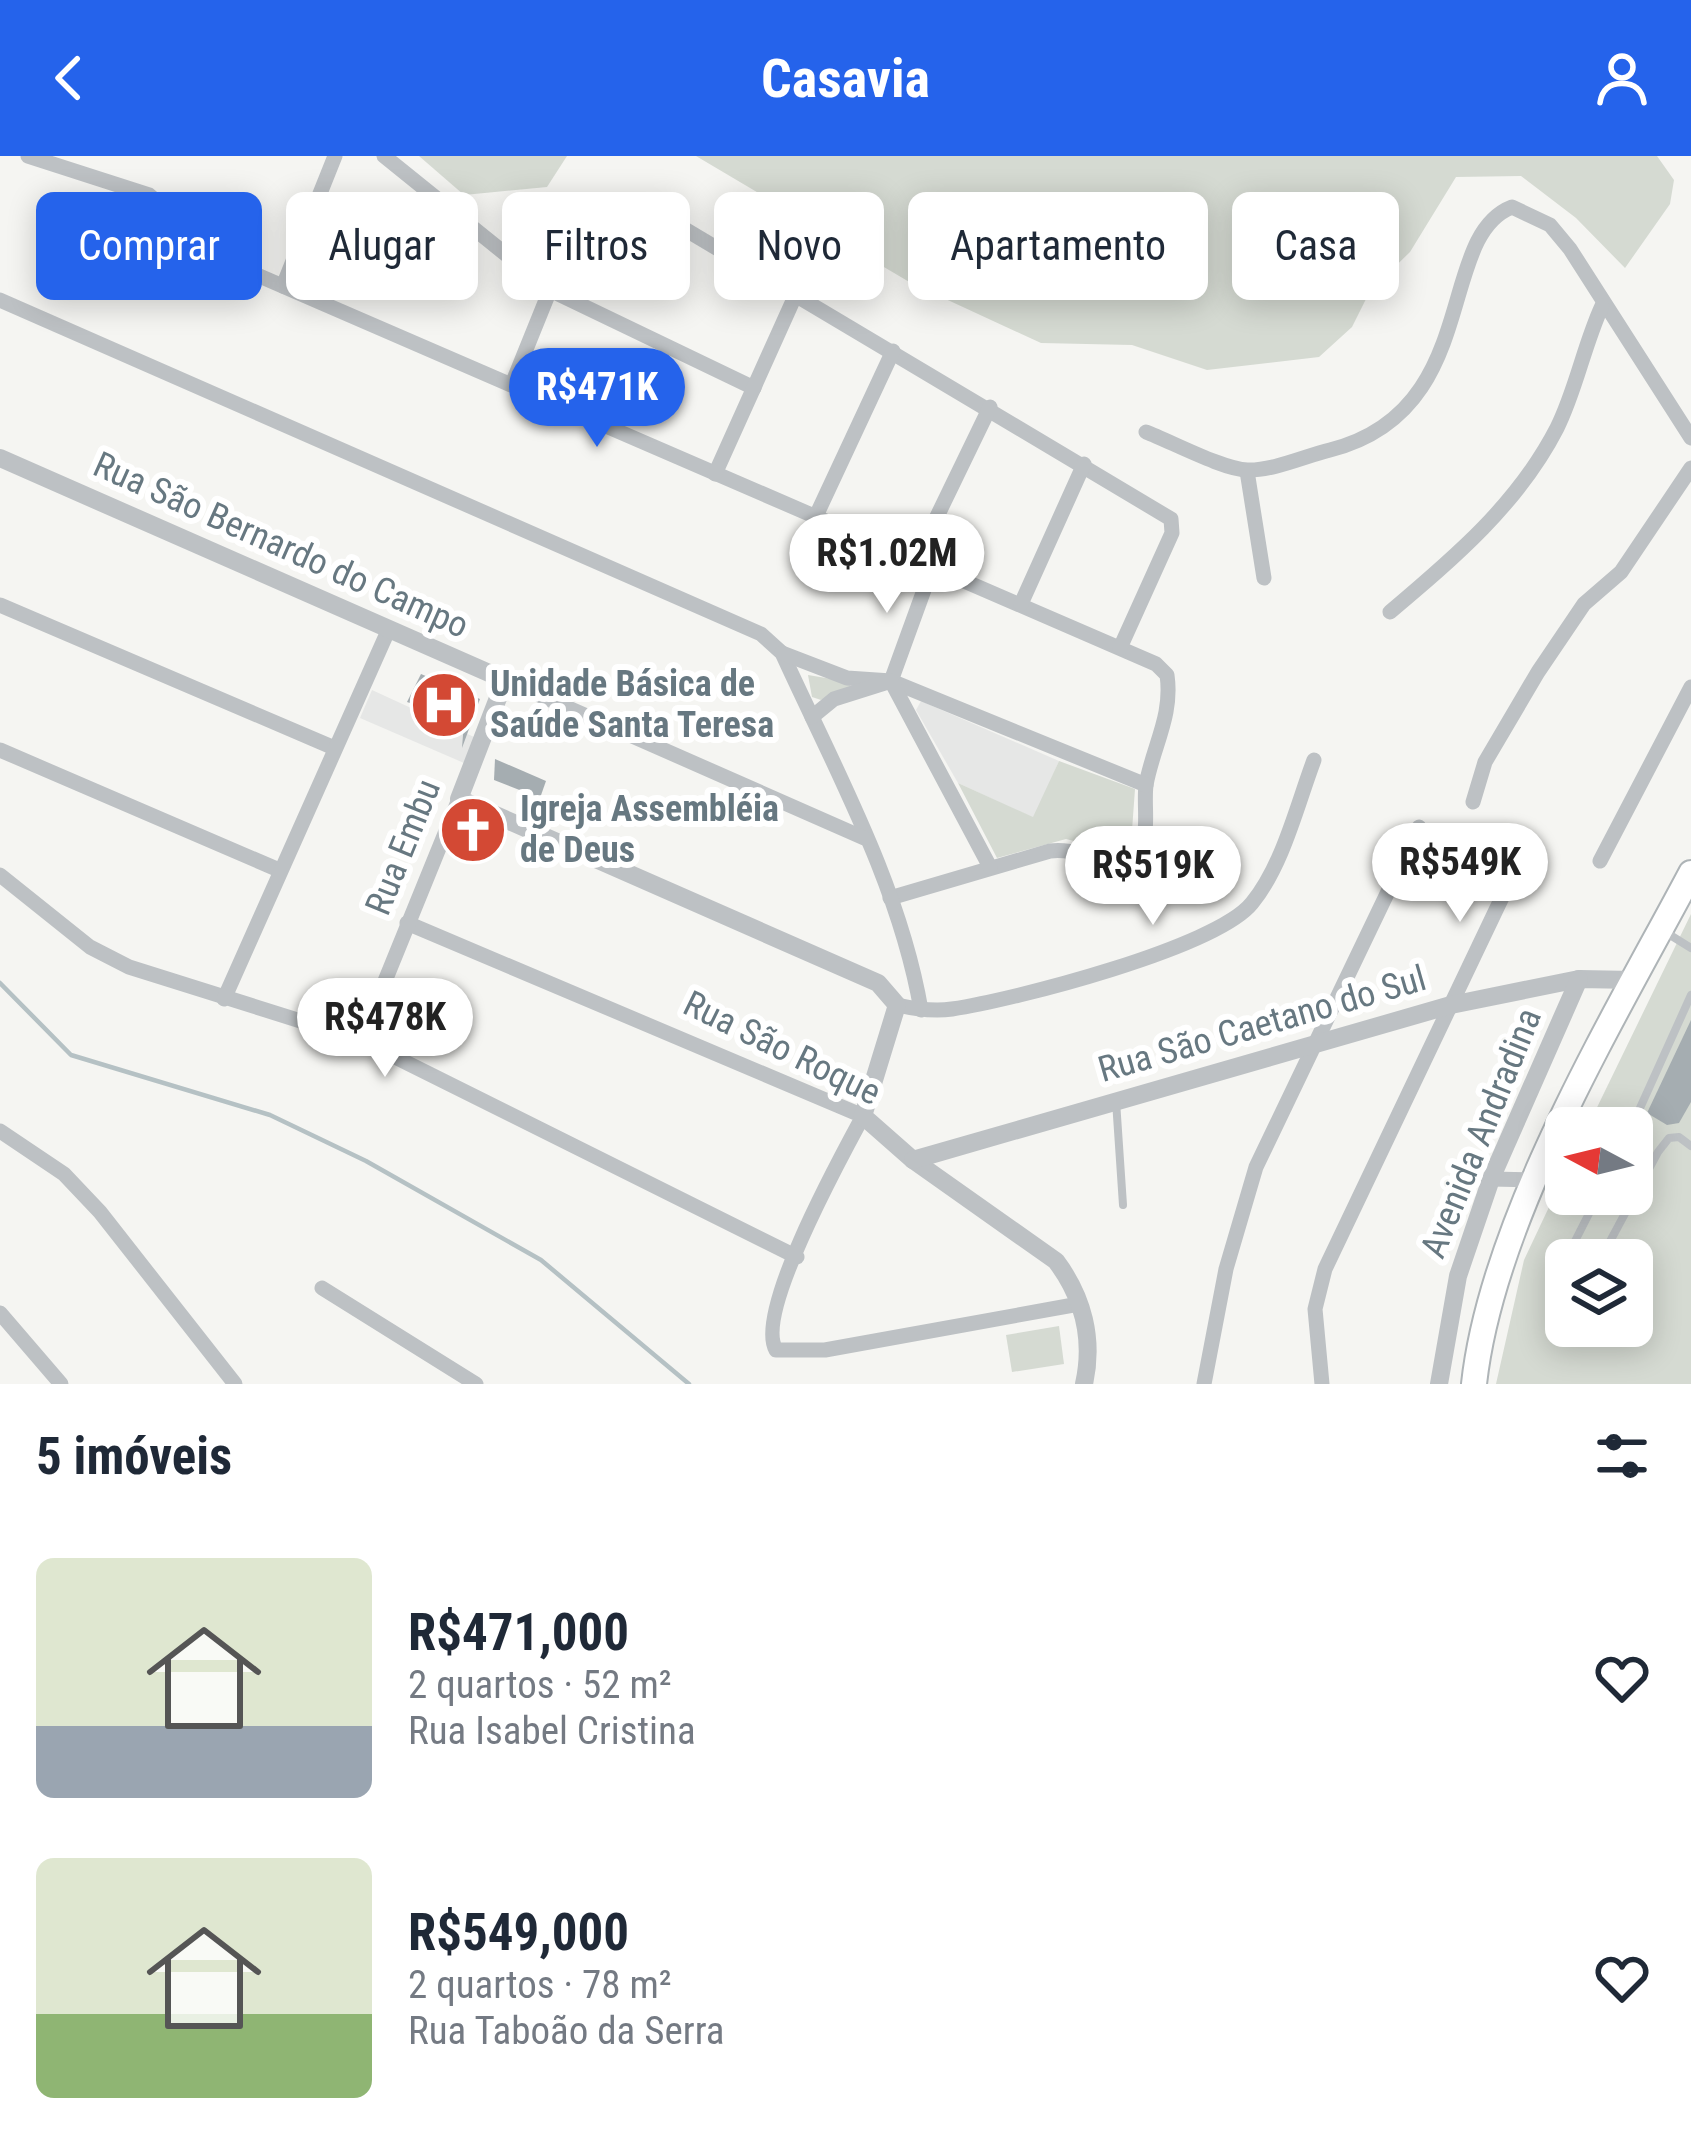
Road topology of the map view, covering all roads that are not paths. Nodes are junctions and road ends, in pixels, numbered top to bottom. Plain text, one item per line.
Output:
1 (28, 156) edge
2 (335, 156) edge
3 (384, 156) edge
4 (502, 251) edge
5 (283, 286) junction
6 (0, 300) edge
7 (546, 300) edge
8 (571, 300) edge
9 (793, 300) edge
10 (806, 300) edge
11 (1602, 306) junction
12 (893, 351) junction
13 (512, 384) junction
14 (754, 388) junction
15 (990, 407) junction
16 (1146, 432) dead end
17 (1691, 438) edge
18 (0, 458) edge
19 (1084, 464) junction
20 (1691, 467) edge
21 (1247, 471) junction
22 (715, 474) junction
23 (816, 516) junction
24 (924, 564) junction
25 (1264, 578) dead end
26 (1021, 604) junction
27 (0, 605) edge
28 (1390, 612) dead end
29 (388, 631) junction
30 (1120, 648) junction
31 (782, 653) junction
32 (505, 680) junction
33 (891, 681) junction
34 (1691, 687) edge
35 (812, 717) junction
36 (332, 747) junction
37 (0, 750) edge
38 (1314, 760) dead end
39 (1147, 785) junction
40 (459, 799) junction
41 (1473, 802) dead end
42 (1419, 827) dead end
43 (864, 838) junction
44 (1600, 862) dead end
45 (990, 867) junction
46 (1516, 868) dead end
47 (279, 870) junction
48 (0, 874) edge
49 (1691, 874) edge
50 (890, 898) junction
51 (407, 922) junction
52 (1661, 929) junction
53 (1691, 948) edge
54 (1579, 980) junction
55 (1634, 980) junction
56 (1691, 995) edge
57 (224, 999) junction
58 (1450, 1004) junction
59 (897, 1005) junction
60 (921, 1010) junction
61 (361, 1040) junction
62 (1313, 1043) junction
63 (1116, 1100) junction
64 (1640, 1107) edge
65 (862, 1116) junction
66 (0, 1131) edge
67 (1691, 1146) edge
68 (913, 1160) junction
69 (1491, 1179) junction
70 (1535, 1180) junction
71 (1123, 1204) dead end
72 (1611, 1239) edge
73 (797, 1257) junction
74 (322, 1288) dead end
75 (1079, 1304) junction
76 (0, 1312) edge
77 (62, 1384) edge
78 (235, 1384) edge
79 (476, 1384) edge
80 (1084, 1384) edge
81 (1204, 1384) edge
82 (1322, 1384) edge
83 (1439, 1384) edge
84 (1474, 1384) edge

1 - 5 street
2 - 5 street
3 - 4 street
5 - 13 street
6 - 31 street
7 - 13 street
8 - 14 street
9 - 14 street
10 - 12 street
11 - 17 street
11 - 21 street
11 - 28 street
12 - 15 street
12 - 23 street
13 - 22 street
14 - 22 street
15 - 19 street
15 - 24 street
16 - 21 street
18 - 29 street, Rua São Bernardo do Campo
19 - 26 street
19 - 30 street
20 - 41 street
21 - 25 street
22 - 23 street
23 - 24 street
24 - 26 street
24 - 33 street
26 - 30 street
27 - 36 street
29 - 32 street, Rua São Bernardo do Campo
29 - 36 street
30 - 39 street
31 - 33 street
31 - 35 street
32 - 40 street, Rua Embu
32 - 43 street, Rua São Bernardo do Campo
33 - 35 street
33 - 39 street
33 - 45 street
34 - 44 street
35 - 43 street
36 - 47 street
37 - 47 street
38 - 60 street
39 - 45 street
40 - 51 street, Rua Embu
40 - 59 street
42 - 62 street
43 - 50 street
45 - 50 street
46 - 58 street
47 - 57 street
48 - 57 street
49 - 52 main road
50 - 60 street
51 - 61 street, Rua Embu
51 - 65 street, Rua São Roque
52 - 53 lane
52 - 55 main road
54 - 55 street, Rua São Caetano do Sul
54 - 58 street, Rua São Caetano do Sul
54 - 69 street, Avenida Andradina
55 - 70 main road
56 - 64 lane
57 - 61 street
58 - 62 street, Rua São Caetano do Sul
58 - 82 street
59 - 60 street
59 - 65 street
61 - 73 street
62 - 63 street, Rua São Caetano do Sul
62 - 81 street
63 - 68 street, Rua São Caetano do Sul
63 - 71 lane
65 - 68 street, Rua São Roque
65 - 73 street
66 - 78 street
67 - 72 lane
68 - 75 street, Rua São Roque
69 - 70 street
69 - 83 street, Avenida Andradina
70 - 84 main road
73 - 75 street
74 - 79 street
75 - 80 street
76 - 77 street

